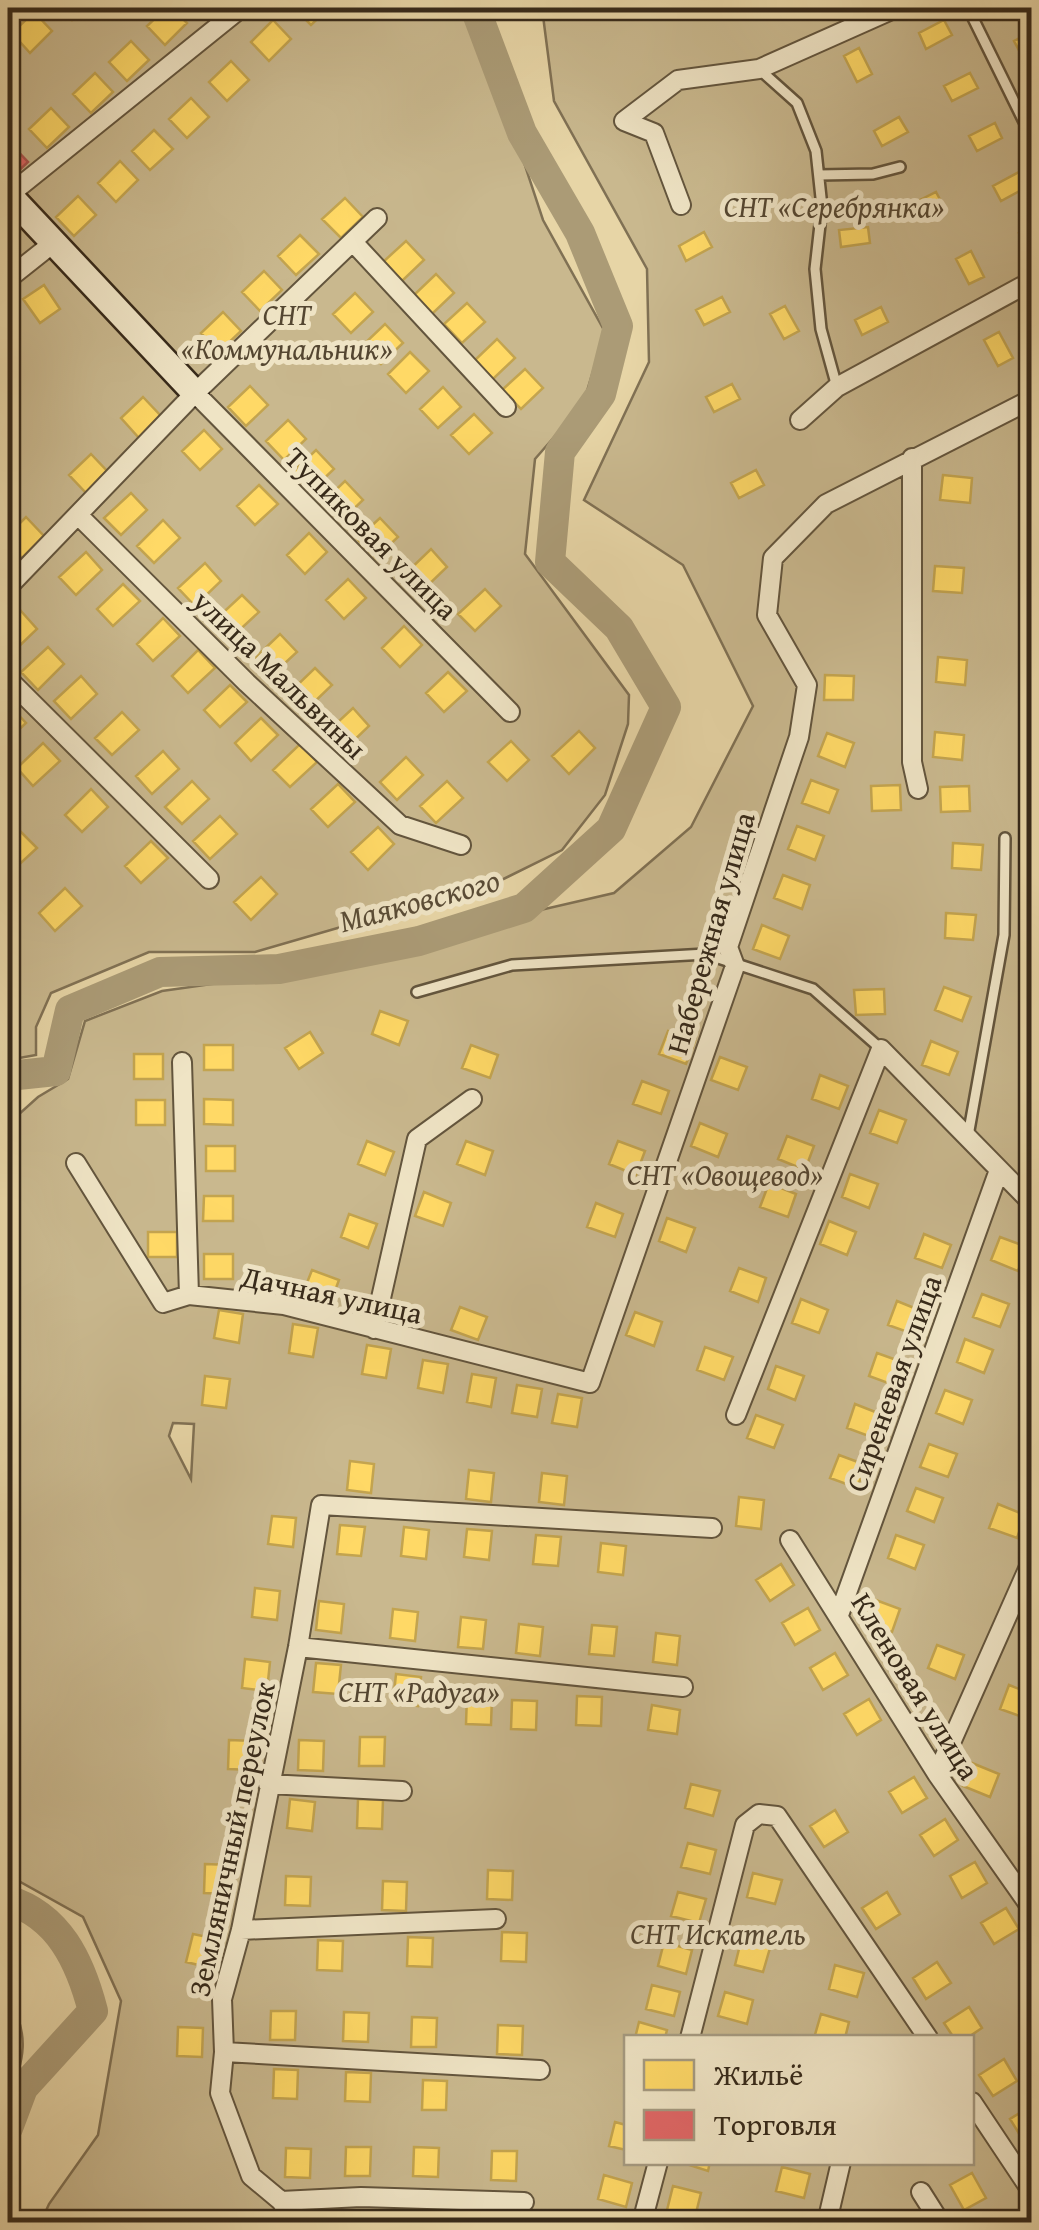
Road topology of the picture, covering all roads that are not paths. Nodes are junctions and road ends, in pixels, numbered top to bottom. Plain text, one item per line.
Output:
1 (242, 8) edge
2 (896, 8) edge
3 (968, 8) edge
4 (760, 69) junction
5 (1032, 138) edge
6 (900, 167) dead end
7 (819, 175) junction
8 (8, 194) edge
9 (681, 205) dead end
10 (378, 218) dead end
11 (354, 242) junction
12 (52, 244) junction
13 (8, 279) edge
14 (1032, 281) edge
15 (837, 387) junction
16 (195, 393) junction
17 (1032, 399) edge
18 (506, 408) dead end
19 (800, 420) dead end
20 (912, 458) junction
21 (78, 515) junction
22 (8, 587) edge
23 (8, 679) edge
24 (510, 712) dead end
25 (918, 790) dead end
26 (1005, 838) dead end
27 (460, 845) dead end
28 (209, 879) dead end
29 (735, 966) junction
30 (416, 992) dead end
31 (881, 1049) junction
32 (182, 1062) dead end
33 (472, 1099) dead end
34 (968, 1136) junction
35 (76, 1163) dead end
36 (998, 1170) junction
37 (1032, 1204) edge
38 (189, 1294) junction
39 (374, 1329) junction
40 (590, 1383) joint
41 (736, 1415) dead end
42 (712, 1528) dead end
43 (790, 1540) dead end
44 (1032, 1560) edge
45 (839, 1615) junction
46 (298, 1646) junction
47 (683, 1687) dead end
48 (937, 1774) junction
49 (268, 1784) junction
50 (402, 1791) dead end
51 (1032, 1909) edge
52 (496, 1919) dead end
53 (240, 1930) junction
54 (691, 2035) edge
55 (926, 2035) edge
56 (224, 2052) junction
57 (540, 2070) dead end
58 (974, 2105) edge
59 (657, 2165) edge
60 (840, 2165) edge
61 (921, 2192) dead end
62 (1032, 2192) edge
63 (281, 2200) junction
64 (524, 2202) dead end
65 (294, 2222) edge
66 (642, 2222) edge
67 (827, 2222) edge
68 (940, 2222) edge

1 - 8 street
2 - 4 street
3 - 5 lane
4 - 7 lane
4 - 9 street
6 - 7 lane
7 - 15 lane
8 - 12 street
10 - 11 street
11 - 16 street
11 - 18 street
12 - 13 street
12 - 16 street
14 - 15 street
15 - 19 street
16 - 21 street
16 - 24 street, Тупиковая улица
17 - 20 street
20 - 25 street
20 - 29 street, Набережная улица
21 - 22 street
21 - 27 street, улица Мальвины
23 - 28 street
26 - 34 lane
29 - 30 lane
29 - 31 lane
29 - 40 street, Набережная улица
31 - 34 street
31 - 41 street
32 - 38 street
33 - 39 street
34 - 36 street
35 - 38 street, Дачная улица
36 - 37 street
36 - 45 street, Сиреневая улица
38 - 39 street, Дачная улица
39 - 40 street, Дачная улица
42 - 46 street, Земляничный переулок
43 - 45 street, Кленовая улица
44 - 48 street
45 - 48 street, Кленовая улица
46 - 47 street
46 - 49 street, Земляничный переулок
48 - 51 street, Кленовая улица
49 - 50 street
49 - 53 street, Земляничный переулок
52 - 53 street
53 - 56 street, Земляничный переулок
54 - 55 street
56 - 57 street
56 - 63 street, Земляничный переулок
58 - 62 street
59 - 66 street
60 - 67 street
61 - 68 street
63 - 64 street
63 - 65 street, Земляничный переулок

